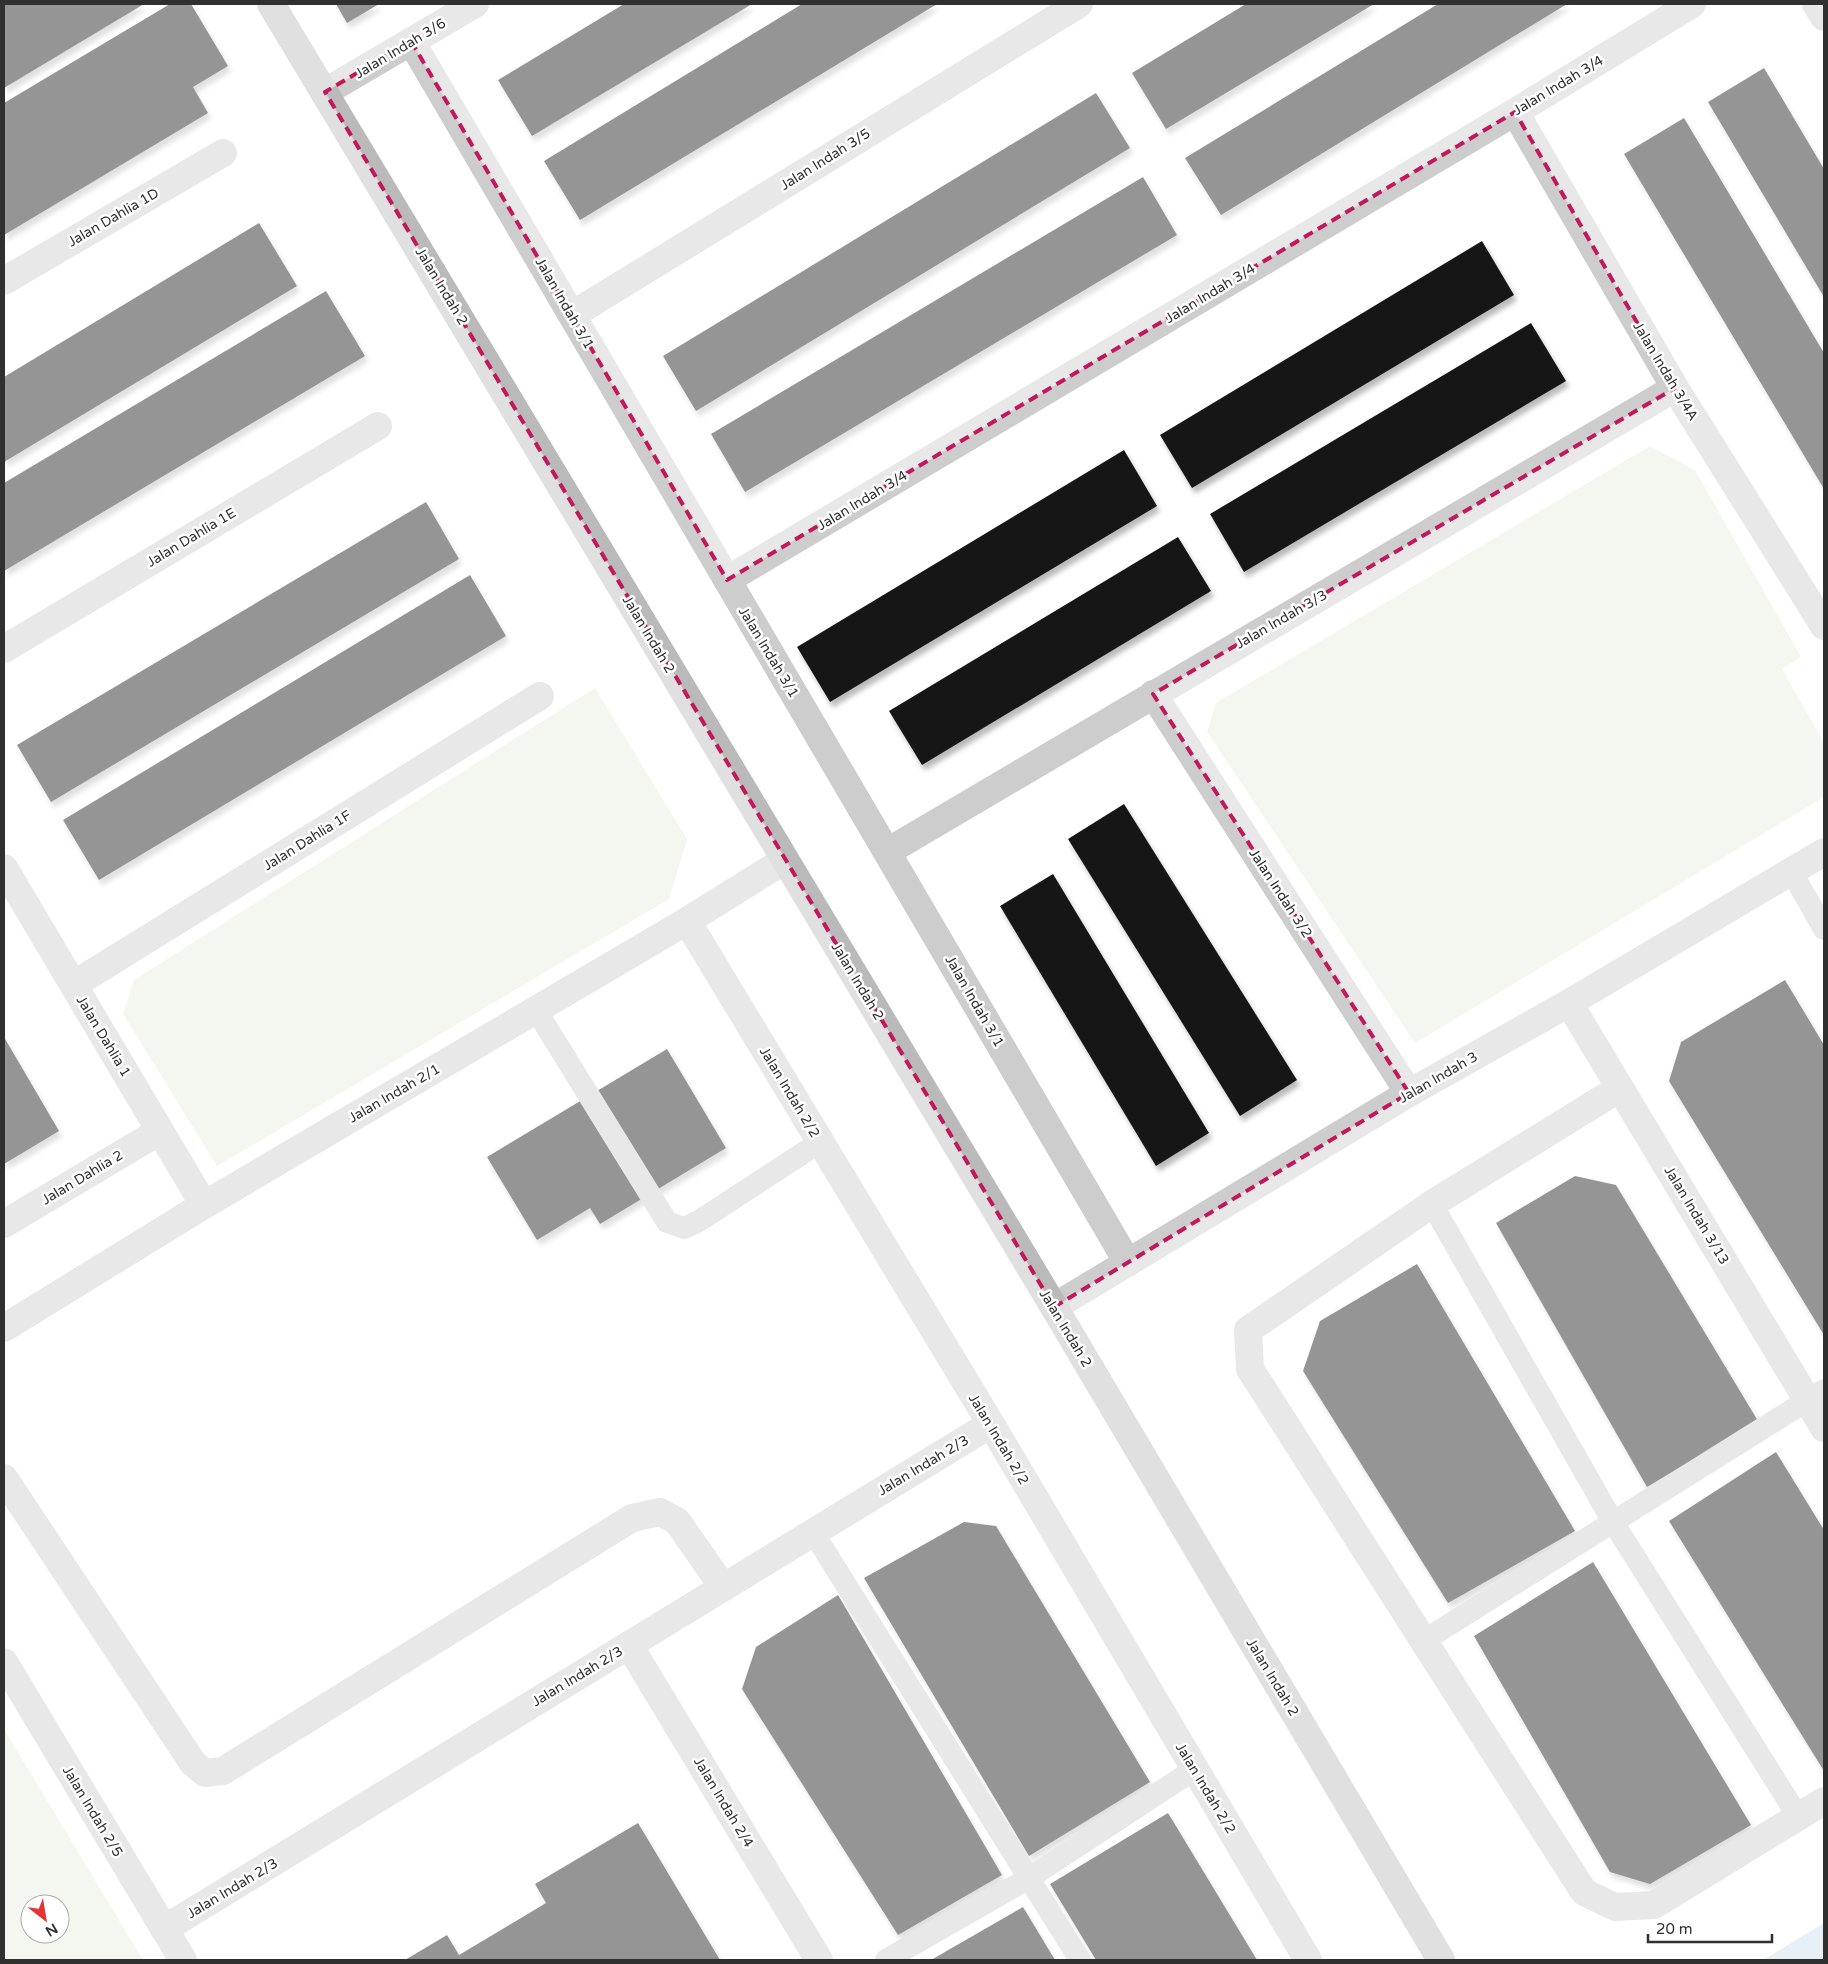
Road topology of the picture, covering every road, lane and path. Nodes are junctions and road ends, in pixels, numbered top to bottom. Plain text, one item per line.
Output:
1 (271, 4) edge
2 (475, 4) edge
3 (1079, 4) edge
4 (1692, 4) edge
5 (1816, 4) edge
6 (1824, 17) edge
7 (411, 41) junction
8 (326, 92) junction
9 (1515, 112) junction
10 (223, 153) dead end
11 (4, 281) edge
12 (572, 315) junction
13 (1675, 388) junction
14 (378, 426) dead end
15 (727, 580) junction
16 (1824, 626) edge
17 (4, 649) edge
18 (1153, 694) junction
19 (540, 696) dead end
20 (887, 852) junction
21 (1824, 852) edge
22 (785, 860) junction
23 (4, 868) edge
24 (1791, 872) junction
25 (687, 921) junction
26 (1824, 929) edge
27 (73, 985) junction
28 (1569, 1003) junction
29 (536, 1010) junction
30 (1620, 1088) junction
31 (1409, 1093) junction
32 (160, 1131) junction
33 (820, 1142) junction
34 (1432, 1204) junction
35 (204, 1205) junction
36 (4, 1224) edge
37 (1128, 1263) junction
38 (1054, 1307) junction
39 (4, 1328) edge
40 (1816, 1395) edge
41 (991, 1424) junction
42 (1824, 1428) edge
43 (4, 1478) edge
44 (1613, 1522) junction
45 (813, 1532) junction
46 (723, 1588) junction
47 (1424, 1640) junction
48 (629, 1645) junction
49 (4, 1662) edge
50 (1195, 1769) junction
51 (1824, 1801) edge
52 (1799, 1818) junction
53 (1029, 1878) junction
54 (164, 1929) junction
55 (183, 1960) edge
56 (819, 1960) edge
57 (886, 1960) edge
58 (1080, 1960) edge
59 (1308, 1960) edge
60 (1442, 1960) edge

1 - 8 street, Jalan Indah 2
2 - 7 street, Jalan Indah 3/6
3 - 12 street, Jalan Indah 3/5
4 - 9 street, Jalan Indah 3/4
5 - 6 street
7 - 8 street, Jalan Indah 3/6
7 - 12 street, Jalan Indah 3/1
8 - 22 street, Jalan Indah 2
9 - 13 street, Jalan Indah 3/4A
9 - 15 street, Jalan Indah 3/4
10 - 11 street, Jalan Dahlia 1D
12 - 15 street, Jalan Indah 3/1
13 - 16 street, Jalan Indah 3/4A
13 - 18 street, Jalan Indah 3/3
14 - 17 street, Jalan Dahlia 1E
15 - 20 street, Jalan Indah 3/1
18 - 20 street, Jalan Indah 3/3
18 - 31 street, Jalan Indah 3/2
19 - 27 street, Jalan Dahlia 1F
20 - 37 street, Jalan Indah 3/1
21 - 24 street, Jalan Indah 3
22 - 25 street, Jalan Indah 2/1
22 - 38 street, Jalan Indah 2
23 - 27 street, Jalan Dahlia 1
24 - 26 lane
24 - 28 street, Jalan Indah 3
25 - 29 street, Jalan Indah 2/1
25 - 33 street, Jalan Indah 2/2
27 - 32 street, Jalan Dahlia 1
28 - 30 street, Jalan Indah 3/13
28 - 31 street, Jalan Indah 3
29 - 33 lane
29 - 35 street, Jalan Indah 2/1
30 - 34 street
30 - 40 street, Jalan Indah 3/13
31 - 37 street, Jalan Indah 3
32 - 35 street, Jalan Dahlia 1
32 - 36 street, Jalan Dahlia 2
33 - 41 street, Jalan Indah 2/2
34 - 44 lane
34 - 47 street
35 - 39 street, Jalan Indah 2/1
37 - 38 street, Jalan Indah 3
38 - 60 street, Jalan Indah 2
40 - 42 street, Jalan Indah 3/13
40 - 44 lane
41 - 45 street, Jalan Indah 2/3
41 - 50 street, Jalan Indah 2/2
43 - 46 street
44 - 47 lane
44 - 52 lane
45 - 46 street, Jalan Indah 2/3
45 - 53 lane
46 - 48 street, Jalan Indah 2/3
47 - 52 street
48 - 54 street, Jalan Indah 2/3
48 - 56 street, Jalan Indah 2/4
49 - 54 street, Jalan Indah 2/5
50 - 53 lane
50 - 59 street, Jalan Indah 2/2
51 - 52 street
53 - 57 lane
53 - 58 lane
54 - 55 street, Jalan Indah 2/5

